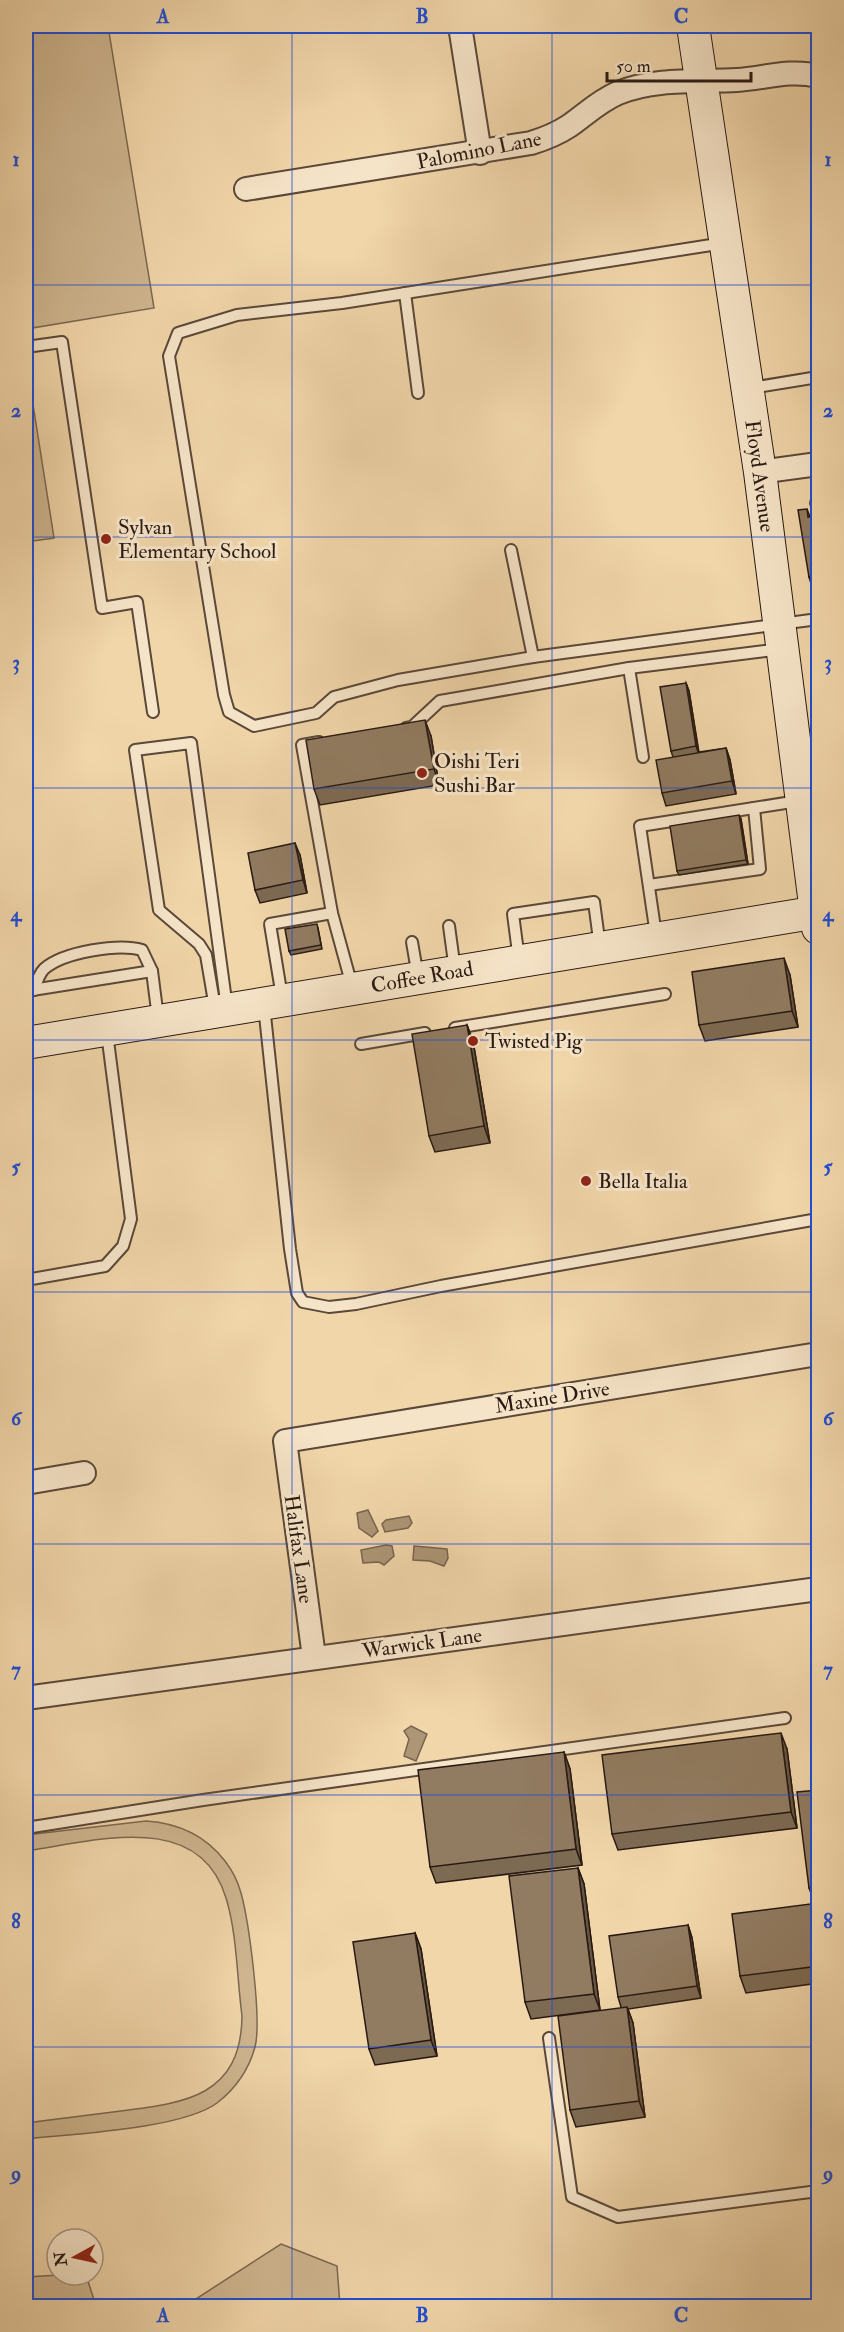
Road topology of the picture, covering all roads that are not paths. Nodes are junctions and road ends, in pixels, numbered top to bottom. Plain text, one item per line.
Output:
1 (460, 26) edge
2 (693, 26) edge
3 (819, 76) edge
4 (700, 79) junction
5 (480, 153) junction
6 (246, 189) dead end
7 (726, 243) junction
8 (405, 293) junction
9 (26, 347) edge
10 (819, 377) edge
11 (748, 389) junction
12 (418, 393) dead end
13 (819, 464) edge
14 (760, 472) junction
15 (511, 550) dead end
16 (819, 619) edge
17 (780, 636) junction
18 (532, 657) junction
19 (629, 668) junction
20 (153, 712) dead end
21 (390, 731) edge
22 (335, 740) edge
23 (643, 757) dead end
24 (801, 800) junction
25 (754, 808) junction
26 (649, 885) junction
27 (332, 913) junction
28 (818, 918) edge
29 (449, 926) dead end
30 (657, 937) junction
31 (412, 942) dead end
32 (600, 947) junction
33 (519, 960) junction
34 (152, 971) junction
35 (455, 971) junction
36 (418, 977) junction
37 (353, 988) junction
38 (29, 991) edge
39 (665, 994) dead end
40 (273, 1001) junction
41 (221, 1010) junction
42 (158, 1021) junction
43 (107, 1029) junction
44 (26, 1043) edge
45 (361, 1044) dead end
46 (819, 1220) edge
47 (26, 1280) edge
48 (819, 1354) edge
49 (285, 1441) joint
50 (84, 1473) dead end
51 (26, 1483) edge
52 (819, 1589) edge
53 (314, 1657) junction
54 (26, 1698) edge
55 (785, 1718) dead end
56 (26, 1828) edge
57 (549, 2038) dead end
58 (819, 2191) edge

1 - 5 street
2 - 4 street, Floyd Avenue
3 - 4 street, Palomino Lane
4 - 5 street, Palomino Lane
4 - 7 street, Floyd Avenue
5 - 6 street, Palomino Lane
7 - 8 lane
7 - 11 street, Floyd Avenue
8 - 12 lane
8 - 18 lane
9 - 20 lane
10 - 11 lane
11 - 14 street, Floyd Avenue
13 - 14 street
14 - 17 street, Floyd Avenue
15 - 18 lane
16 - 17 lane
17 - 18 lane
17 - 19 lane
17 - 24 street, Floyd Avenue
19 - 21 lane
19 - 23 lane
22 - 27 lane
24 - 25 lane
24 - 28 street, Floyd Avenue
25 - 26 lane
25 - 26 lane
26 - 30 lane
27 - 37 lane
27 - 40 lane
28 - 30 street, Coffee Road
29 - 35 lane
30 - 32 street, Coffee Road
31 - 36 lane
32 - 33 street, Coffee Road
32 - 33 lane
33 - 35 street, Coffee Road
34 - 38 lane
34 - 38 lane
34 - 42 lane
35 - 36 street, Coffee Road
36 - 37 street, Coffee Road
37 - 40 street, Coffee Road
39 - 45 lane
40 - 41 street, Coffee Road
40 - 46 lane
41 - 41 lane
41 - 42 street, Coffee Road
42 - 43 street, Coffee Road
43 - 44 street, Coffee Road
43 - 47 lane
48 - 49 street, Maxine Drive
49 - 53 street, Halifax Lane
50 - 51 street
52 - 53 street, Warwick Lane
53 - 54 street, Warwick Lane
55 - 56 lane
57 - 58 lane

